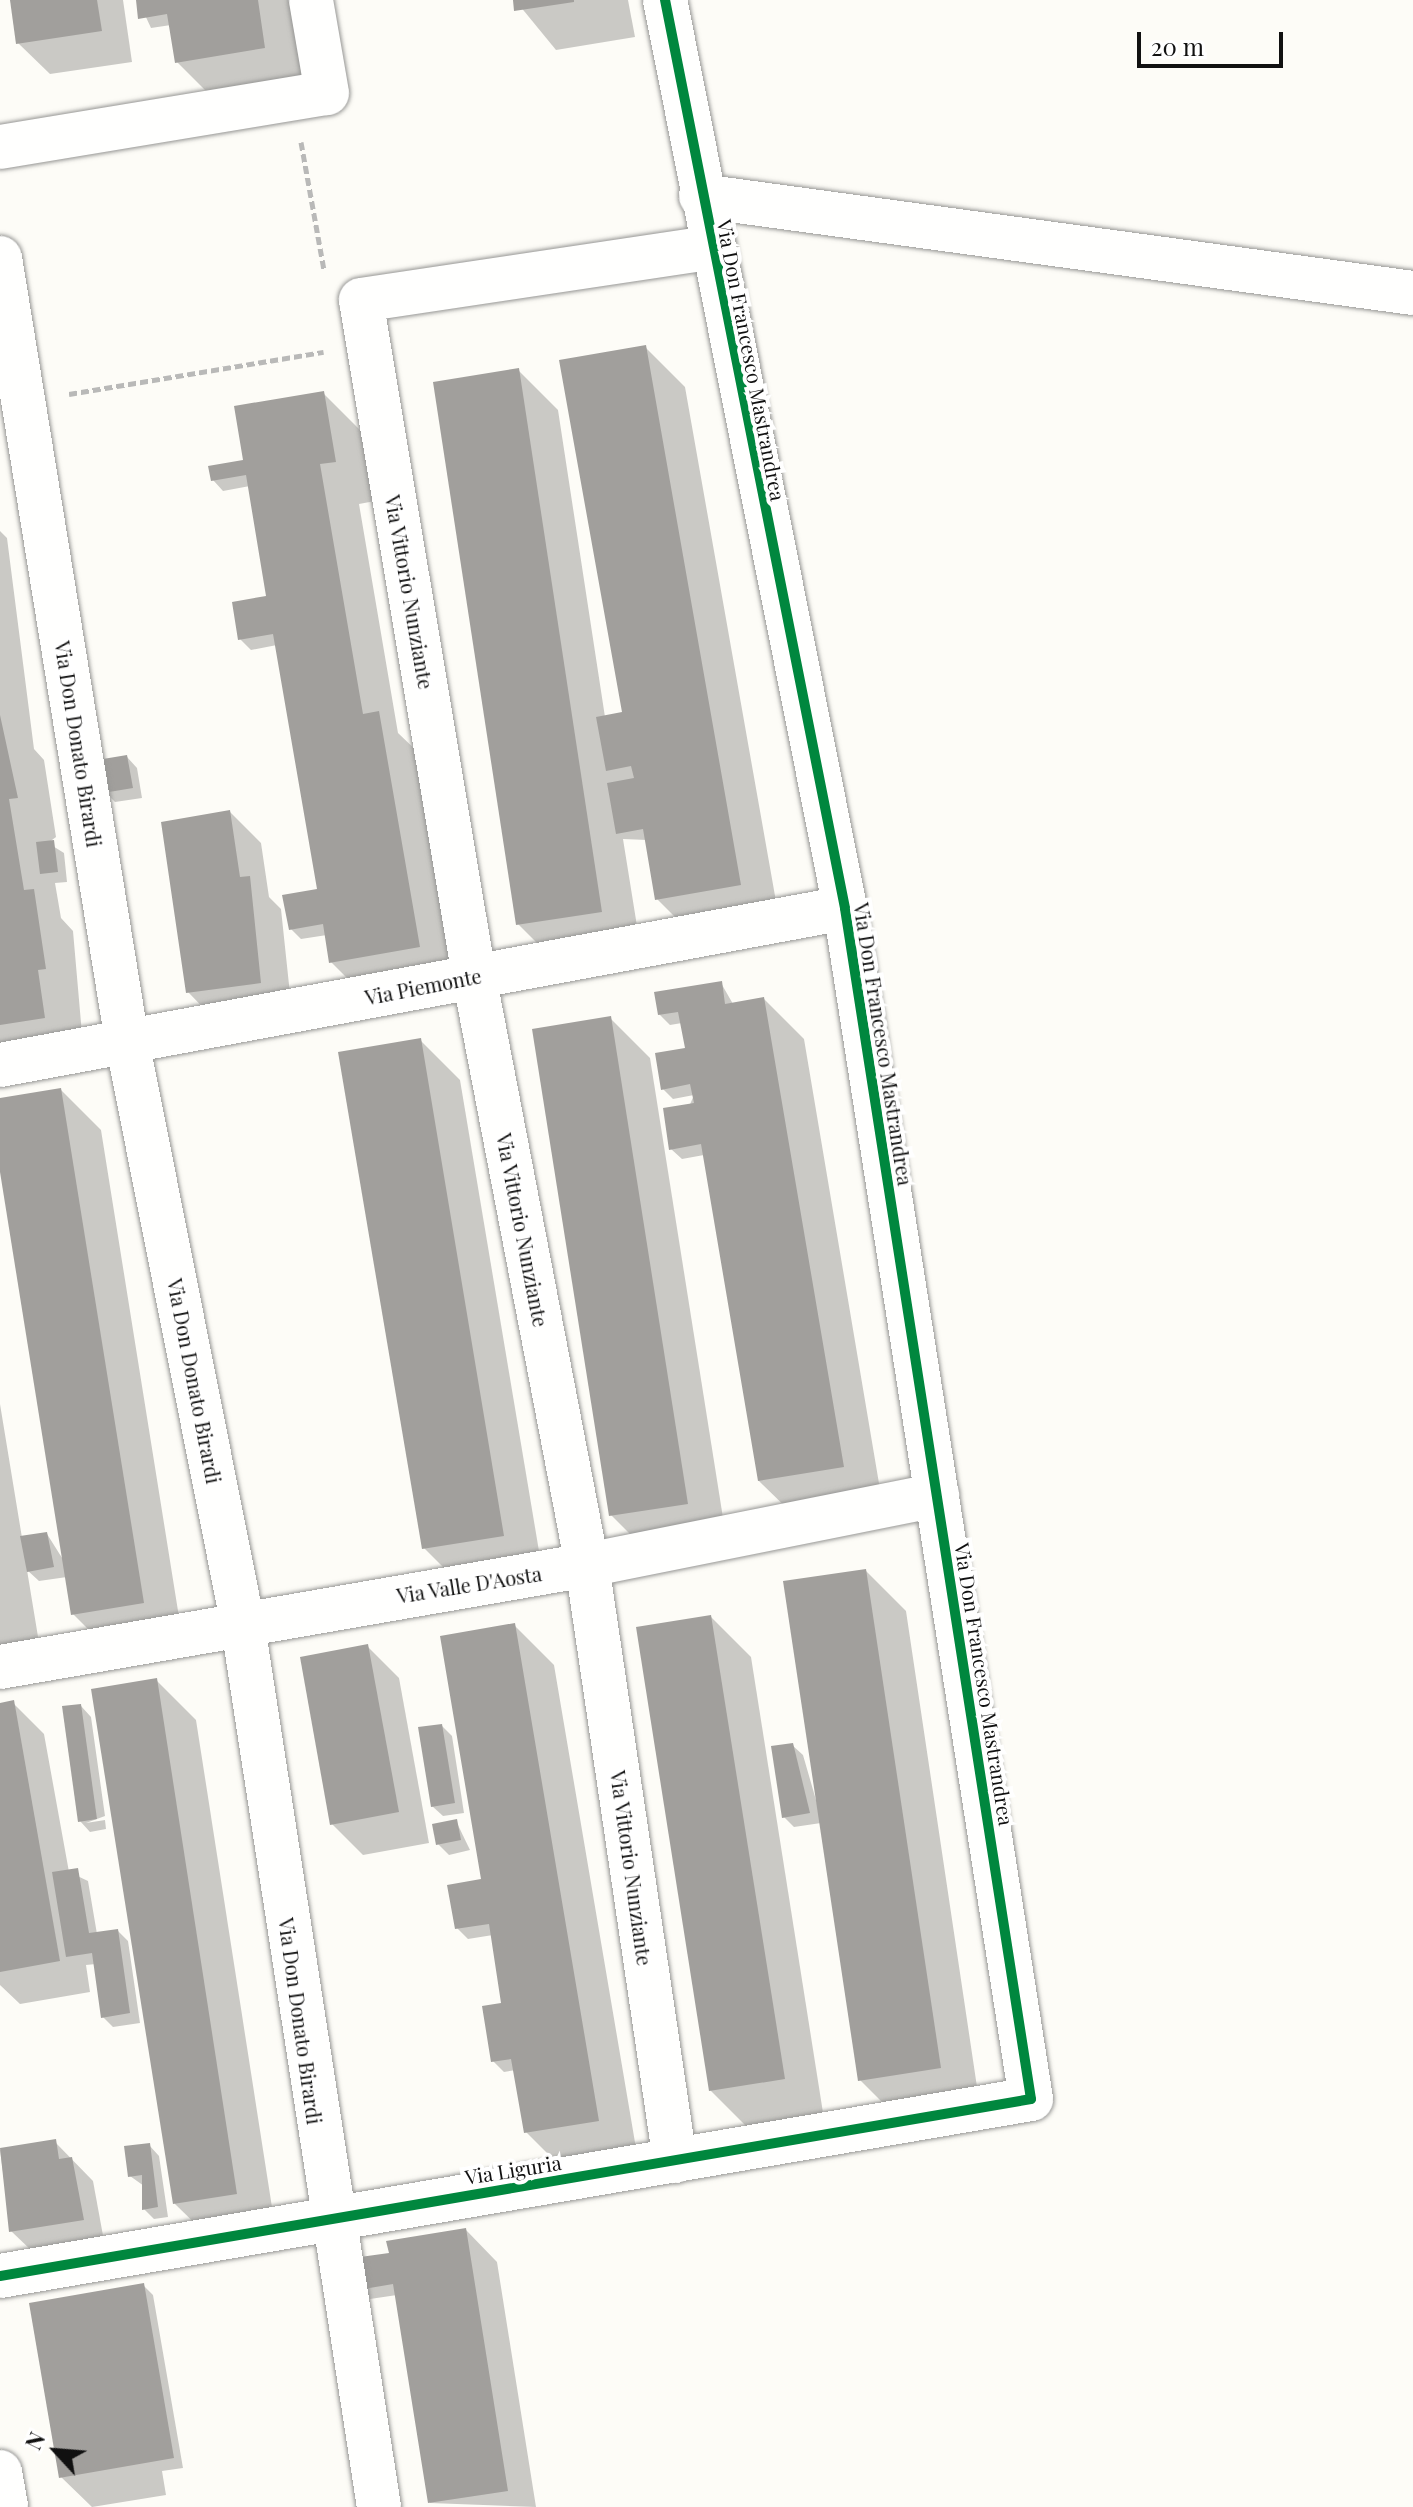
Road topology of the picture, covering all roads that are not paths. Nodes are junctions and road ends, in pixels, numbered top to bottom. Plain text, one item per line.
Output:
1 (311, 0) edge
2 (665, 0) edge
3 (0, 147) edge
4 (701, 196) junction
5 (710, 248) junction
6 (0, 258) edge
7 (1413, 293) edge
8 (17, 427) edge
9 (845, 908) junction
10 (474, 976) junction
11 (127, 1041) junction
12 (0, 1065) edge
13 (937, 1495) junction
14 (587, 1565) junction
15 (242, 1620) junction
16 (0, 1667) edge
17 (1031, 2099) joint
18 (675, 2161) junction
19 (329, 2216) junction
20 (0, 2276) edge
21 (0, 2472) edge
22 (6, 2507) edge
23 (379, 2507) edge

1 - 3 street
2 - 4 street, Via Don Francesco Mastrandrea
4 - 5 street, Via Don Francesco Mastrandrea
4 - 7 street
5 - 9 street, Via Don Francesco Mastrandrea
5 - 10 street, Via Vittorio Nunziante
6 - 8 street, Via Don Donato Birardi
8 - 11 street, Via Don Donato Birardi
9 - 10 street, Via Piemonte
9 - 13 street, Via Don Francesco Mastrandrea
10 - 11 street, Via Piemonte
10 - 14 street, Via Vittorio Nunziante
11 - 12 street, Via Piemonte
11 - 15 street, Via Don Donato Birardi
13 - 14 street, Via Valle D'Aosta
13 - 17 street, Via Don Francesco Mastrandrea
14 - 15 street, Via Valle D'Aosta
14 - 18 street, Via Vittorio Nunziante
15 - 16 street, Via Valle D'Aosta
15 - 19 street, Via Don Donato Birardi
17 - 18 street, Via Liguria
18 - 19 street, Via Liguria
19 - 20 street, Via Liguria
19 - 23 street, Via Don Donato Birardi
21 - 22 street

